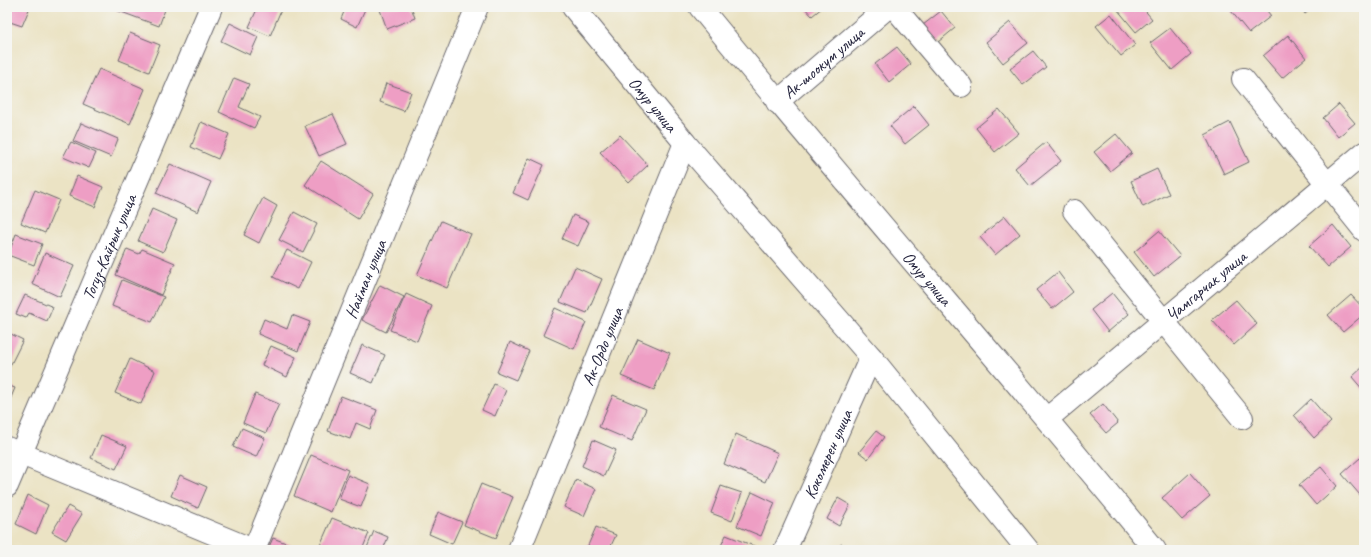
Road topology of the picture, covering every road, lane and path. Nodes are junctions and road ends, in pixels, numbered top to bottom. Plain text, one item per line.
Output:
1 (211, 7) edge
2 (477, 7) edge
3 (573, 7) edge
4 (700, 7) edge
5 (888, 7) edge
6 (894, 7) edge
7 (1242, 79) dead end
8 (961, 86) dead end
9 (777, 102) junction
10 (685, 143) junction
11 (1364, 153) edge
12 (1327, 184) junction
13 (1074, 211) dead end
14 (1364, 230) edge
15 (1163, 321) junction
16 (871, 357) junction
17 (1048, 418) junction
18 (1242, 418) dead end
19 (14, 450) edge
20 (7, 486) edge
21 (254, 550) edge
22 (519, 550) edge
23 (785, 550) edge
24 (1028, 550) edge
25 (1156, 550) edge

1 - 19 street, Тогуз-Кайрык улица
2 - 21 street, Найман улица
3 - 10 street, Омур улица
4 - 9 street, Омур улица
5 - 9 street, Ак-шоокум улица
6 - 8 street
7 - 12 street
9 - 17 street, Омур улица
10 - 16 street, Омур улица
10 - 22 street, Ак-Ордо улица
11 - 12 street, Чамгарчак улица
12 - 14 street
12 - 15 street, Чамгарчак улица
13 - 15 street
15 - 17 street, Чамгарчак улица
15 - 18 street
16 - 23 street, Кокомерен улица
16 - 24 street, Омур улица
17 - 25 street, Омур улица
19 - 20 street, Тогуз-Кайрык улица
19 - 21 street

